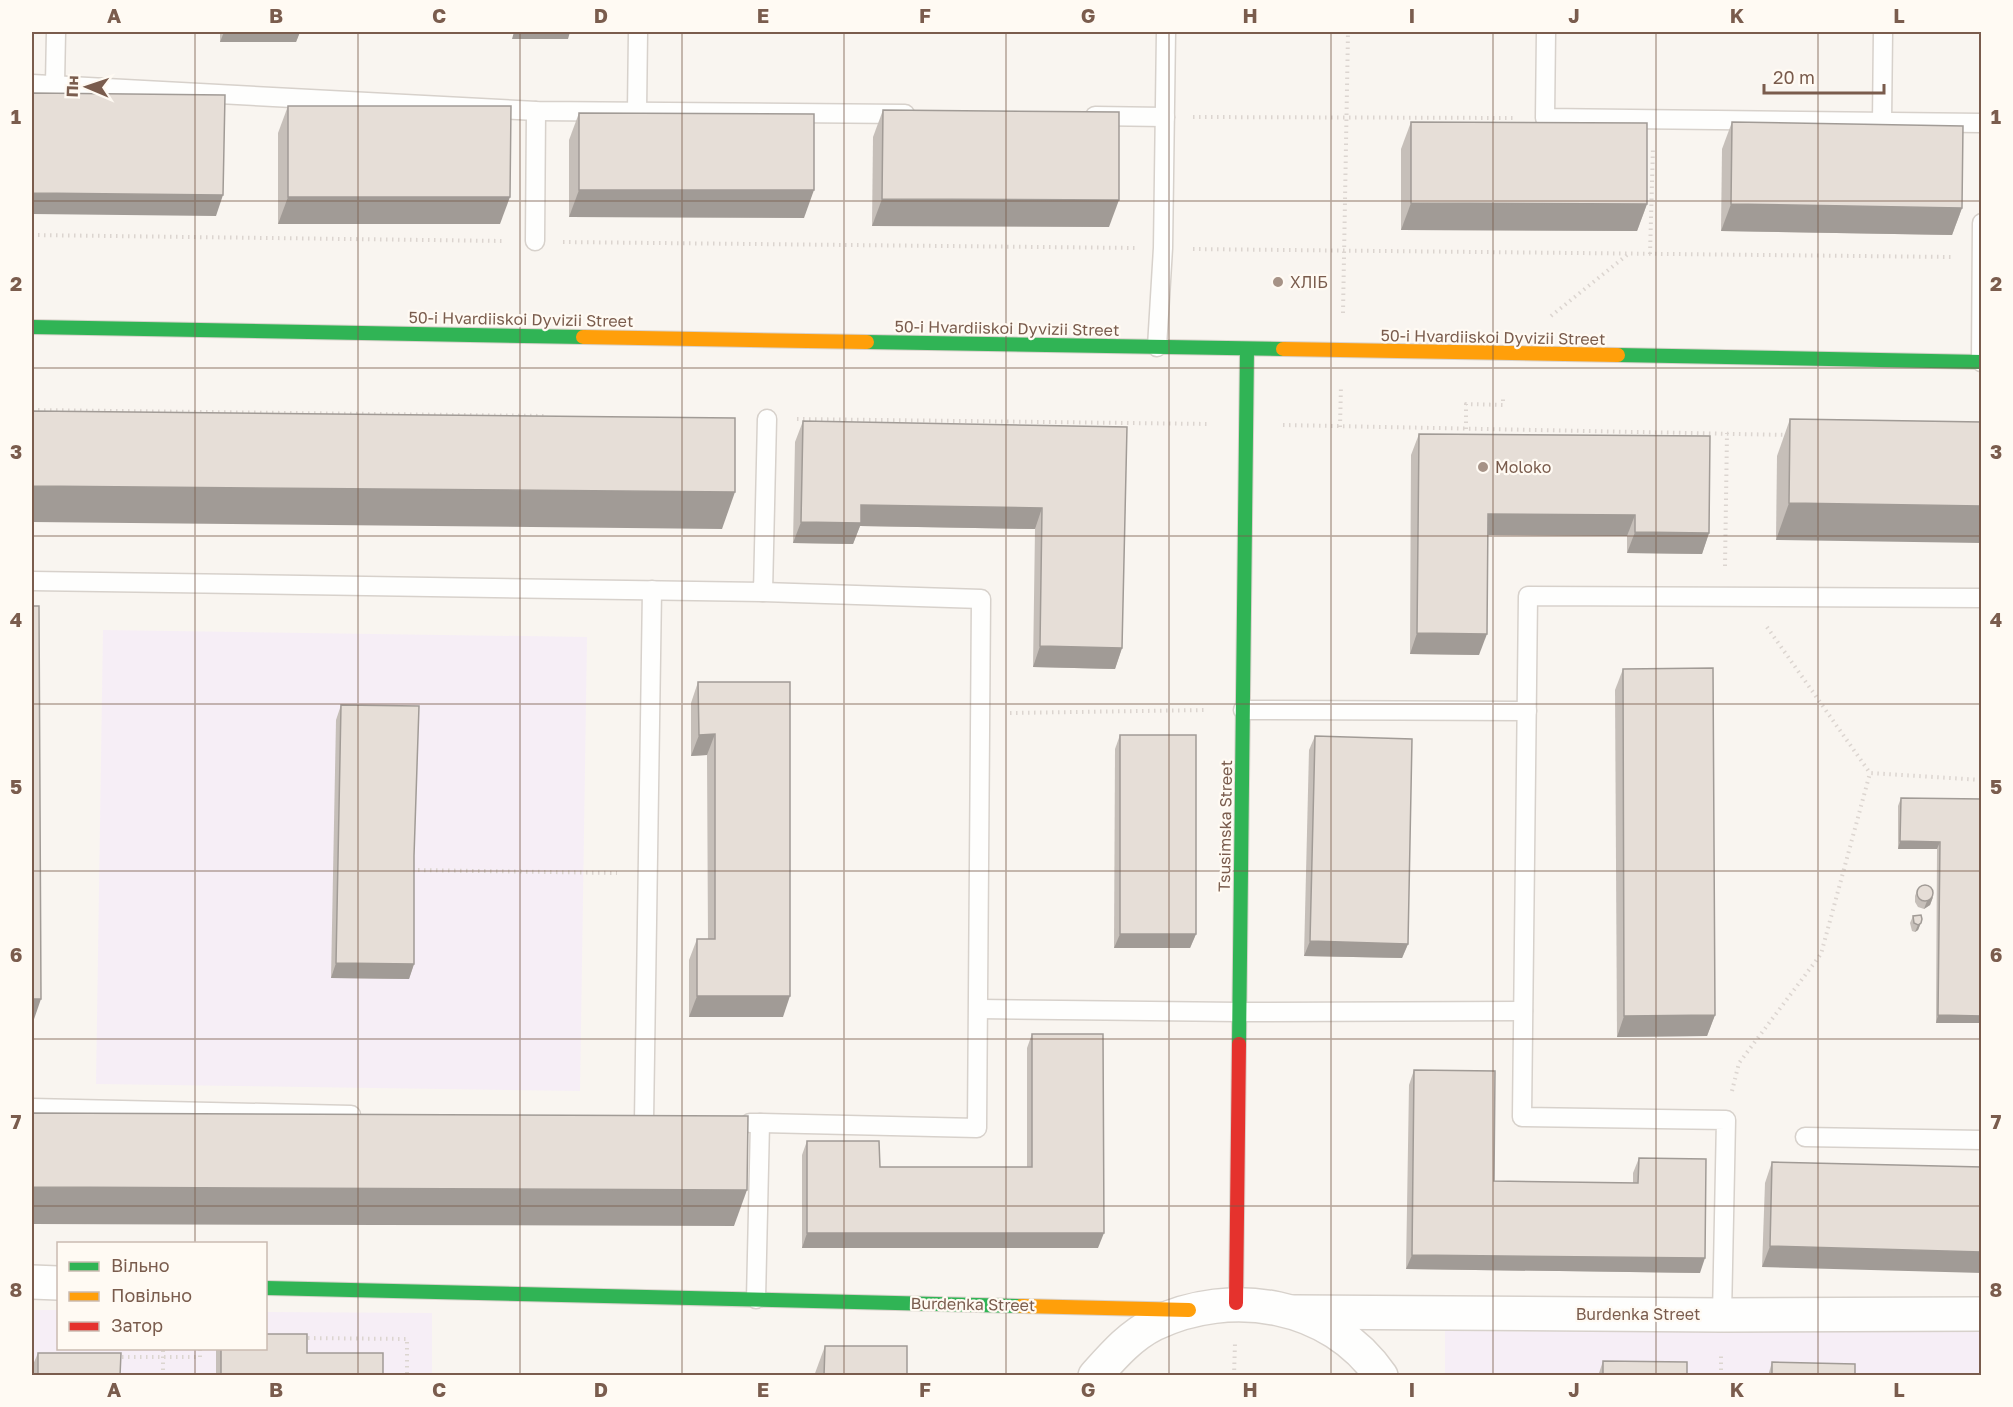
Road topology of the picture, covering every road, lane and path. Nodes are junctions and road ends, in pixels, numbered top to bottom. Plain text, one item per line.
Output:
1 (56, 32) edge
2 (638, 32) edge
3 (1166, 32) edge
4 (1348, 32) edge
5 (1546, 32) edge
6 (1883, 32) edge
7 (32, 84) edge
8 (55, 84) junction
9 (536, 111) junction
10 (637, 111) junction
11 (919, 114) edge
12 (1083, 116) edge
13 (1165, 117) junction
14 (1346, 117) junction
15 (1545, 118) junction
16 (1654, 120) junction
17 (1882, 122) junction
18 (1982, 123) edge
19 (1982, 223) edge
20 (32, 235) edge
21 (535, 241) junction
22 (1163, 248) junction
23 (1344, 250) junction
24 (1627, 254) junction
25 (1650, 254) junction
26 (1980, 258) edge
27 (1548, 318) dead end
28 (32, 327) edge
29 (1157, 347) junction
30 (1247, 349) junction
31 (1981, 362) edge
32 (1503, 397) dead end
33 (32, 410) edge
34 (553, 416) edge
35 (767, 419) joint
36 (1245, 425) junction
37 (1466, 429) junction
38 (1726, 434) junction
39 (1796, 435) edge
40 (32, 581) edge
41 (652, 590) junction
42 (763, 592) junction
43 (1725, 597) junction
44 (1746, 597) junction
45 (1982, 598) edge
46 (1243, 710) junction
47 (1527, 711) junction
48 (980, 713) junction
49 (1870, 773) junction
50 (1982, 780) edge
51 (409, 870) edge
52 (648, 873) junction
53 (979, 1009) junction
54 (1523, 1011) junction
55 (1239, 1012) junction
56 (32, 1108) edge
57 (373, 1115) edge
58 (1726, 1120) junction
59 (644, 1121) edge
60 (737, 1122) edge
61 (760, 1123) junction
62 (1805, 1137) dead end
63 (1982, 1140) edge
64 (32, 1282) edge
65 (57, 1283) edge
66 (267, 1288) edge
67 (756, 1299) junction
68 (1236, 1303) junction
69 (1189, 1310) junction
70 (1295, 1312) junction
71 (1982, 1314) edge
72 (1722, 1315) junction
73 (301, 1338) edge
74 (163, 1350) edge
75 (200, 1350) edge
76 (115, 1357) edge
77 (163, 1357) junction
78 (163, 1376) edge
79 (407, 1376) edge
80 (1095, 1376) edge
81 (1381, 1376) edge

1 - 8 lane
2 - 10 lane
3 - 13 lane
4 - 14 path
5 - 15 lane
6 - 17 lane
7 - 8 lane
8 - 9 lane
9 - 10 lane
9 - 21 lane
10 - 11 lane
12 - 13 lane
13 - 14 path
13 - 22 lane
14 - 15 path
14 - 23 path
15 - 16 lane
16 - 17 lane
16 - 25 path
17 - 18 lane
19 - 26 lane
20 - 21 path
21 - 22 path
22 - 23 path
22 - 29 lane
23 - 24 path
24 - 25 path
24 - 27 path
25 - 26 path
26 - 31 lane
28 - 29 street, 50-i Hvardiiskoi Dyvizii Street
29 - 30 street, 50-i Hvardiiskoi Dyvizii Street
30 - 31 street, 50-i Hvardiiskoi Dyvizii Street
30 - 36 street, Tsusimska Street
32 - 37 path
33 - 34 path
35 - 36 path
35 - 42 lane
36 - 37 path
36 - 46 street, Tsusimska Street
37 - 38 path
38 - 39 path
38 - 43 path
40 - 41 lane
41 - 42 lane
41 - 52 lane
42 - 48 lane
43 - 44 lane
43 - 47 lane
44 - 45 lane
44 - 49 path
46 - 47 lane
46 - 48 path
46 - 55 street, Tsusimska Street
47 - 54 lane
48 - 53 lane
49 - 50 path
49 - 58 path
51 - 52 path
52 - 59 lane
53 - 55 lane
53 - 61 lane
54 - 55 lane
54 - 58 lane
55 - 68 street, Tsusimska Street
56 - 57 lane
58 - 72 lane
60 - 61 lane
61 - 67 lane
62 - 63 lane
64 - 65 street
66 - 67 street, Burdenka Street
67 - 69 street, Burdenka Street
68 - 69 street
68 - 70 street
69 - 80 street
70 - 72 street, Burdenka Street
70 - 81 street
71 - 72 street, Burdenka Street
73 - 79 path
74 - 77 path
75 - 77 path
76 - 77 path
77 - 78 path

